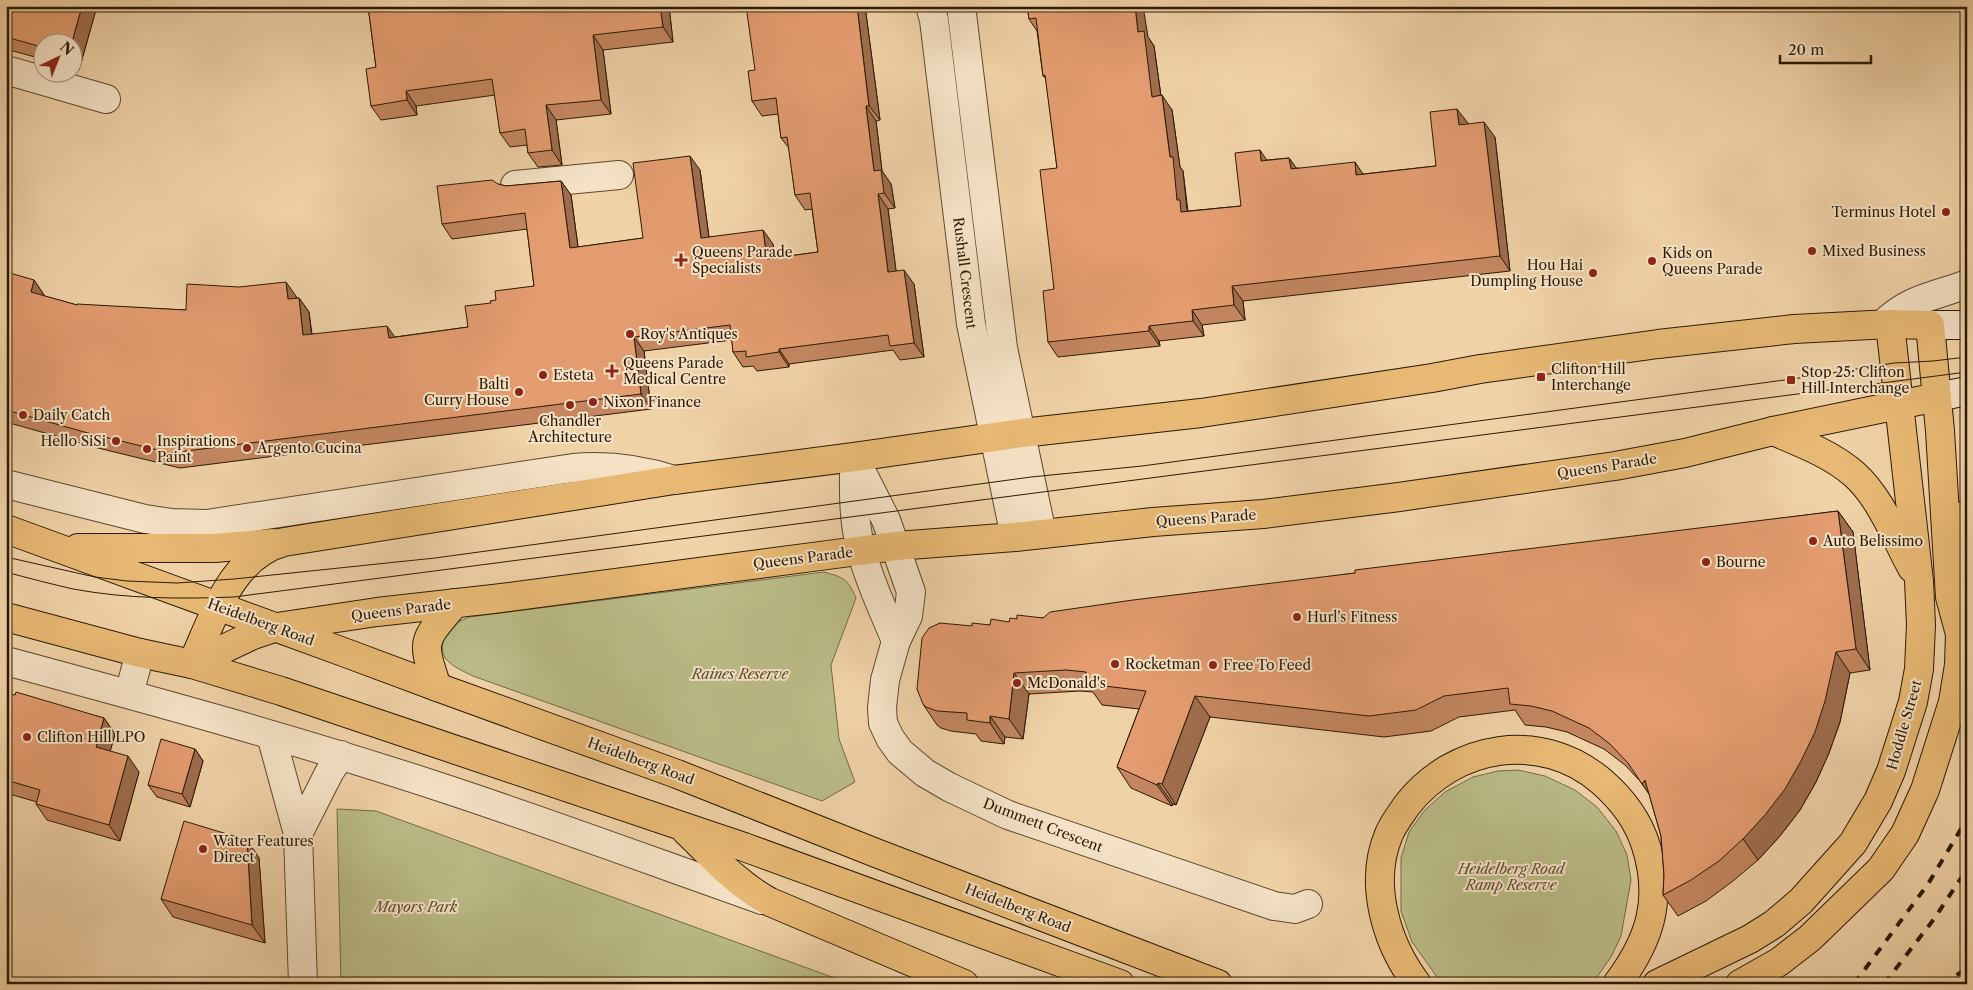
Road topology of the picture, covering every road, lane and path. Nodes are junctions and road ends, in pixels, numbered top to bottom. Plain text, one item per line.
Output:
1 (930, 6) edge
2 (961, 6) edge
3 (6, 70) edge
4 (106, 99) dead end
5 (619, 175) dead end
6 (515, 185) edge
7 (1967, 284) edge
8 (1886, 325) junction
9 (1930, 325) junction
10 (1967, 325) edge
11 (1967, 391) edge
12 (1937, 396) junction
13 (1899, 406) junction
14 (1773, 431) junction
15 (1022, 432) junction
16 (994, 436) junction
17 (854, 457) junction
18 (674, 480) junction
19 (6, 484) edge
20 (432, 489) junction
21 (1967, 514) edge
22 (436, 517) junction
23 (6, 529) edge
24 (1042, 534) junction
25 (1015, 537) junction
26 (284, 542) junction
27 (896, 546) junction
28 (60, 548) junction
29 (862, 550) junction
30 (1967, 574) edge
31 (1918, 581) junction
32 (455, 603) junction
33 (219, 606) junction
34 (6, 617) edge
35 (1963, 623) edge
36 (277, 627) junction
37 (896, 641) junction
38 (140, 653) junction
39 (6, 661) edge
40 (192, 664) junction
41 (436, 688) junction
42 (129, 694) junction
43 (271, 735) junction
44 (341, 755) junction
45 (679, 824) junction
46 (298, 834) junction
47 (1308, 904) dead end
48 (780, 907) junction
49 (1410, 975) edge
50 (303, 984) edge
51 (964, 984) edge
52 (1120, 984) edge
53 (1218, 984) edge
54 (1617, 984) edge
55 (1657, 984) edge
56 (1740, 984) edge

1 - 16 street, Rushall Crescent
2 - 15 street, Rushall Crescent
3 - 4 street
5 - 6 street
7 - 8 street
8 - 9 main road
8 - 13 main road, Hoddle Street
8 - 15 main road
9 - 10 street
9 - 12 main road
11 - 12 street, Queens Parade
12 - 13 main road, Queens Parade
12 - 35 main road
13 - 14 main road, Queens Parade
13 - 31 main road, Hoddle Street
14 - 24 main road, Queens Parade
14 - 31 main road
15 - 16 main road
15 - 24 street, Rushall Crescent
16 - 17 main road
16 - 25 street, Rushall Crescent
17 - 18 main road
17 - 27 street, Dummett Crescent
17 - 29 street
18 - 20 street
18 - 22 main road
19 - 20 street
20 - 22 street
21 - 30 main road
22 - 26 main road
23 - 28 main road
24 - 25 main road, Queens Parade
25 - 27 main road, Queens Parade
26 - 28 main road
26 - 33 main road
27 - 29 main road, Queens Parade
27 - 37 street, Dummett Crescent
28 - 33 main road, Heidelberg Road
29 - 32 main road, Queens Parade
29 - 37 street
31 - 55 main road, Hoddle Street
32 - 36 main road, Queens Parade
32 - 41 main road
33 - 36 main road, Heidelberg Road
33 - 40 main road
34 - 38 main road
35 - 56 main road
36 - 40 main road, Queens Parade
36 - 41 main road, Heidelberg Road
37 - 47 street, Dummett Crescent
38 - 40 main road
38 - 42 street
39 - 42 street
40 - 45 main road
41 - 53 main road, Heidelberg Road
42 - 43 street
43 - 44 street
43 - 46 street
44 - 46 street
44 - 48 street
45 - 48 main road
45 - 52 main road
46 - 50 street
48 - 51 main road
49 - 54 main road

